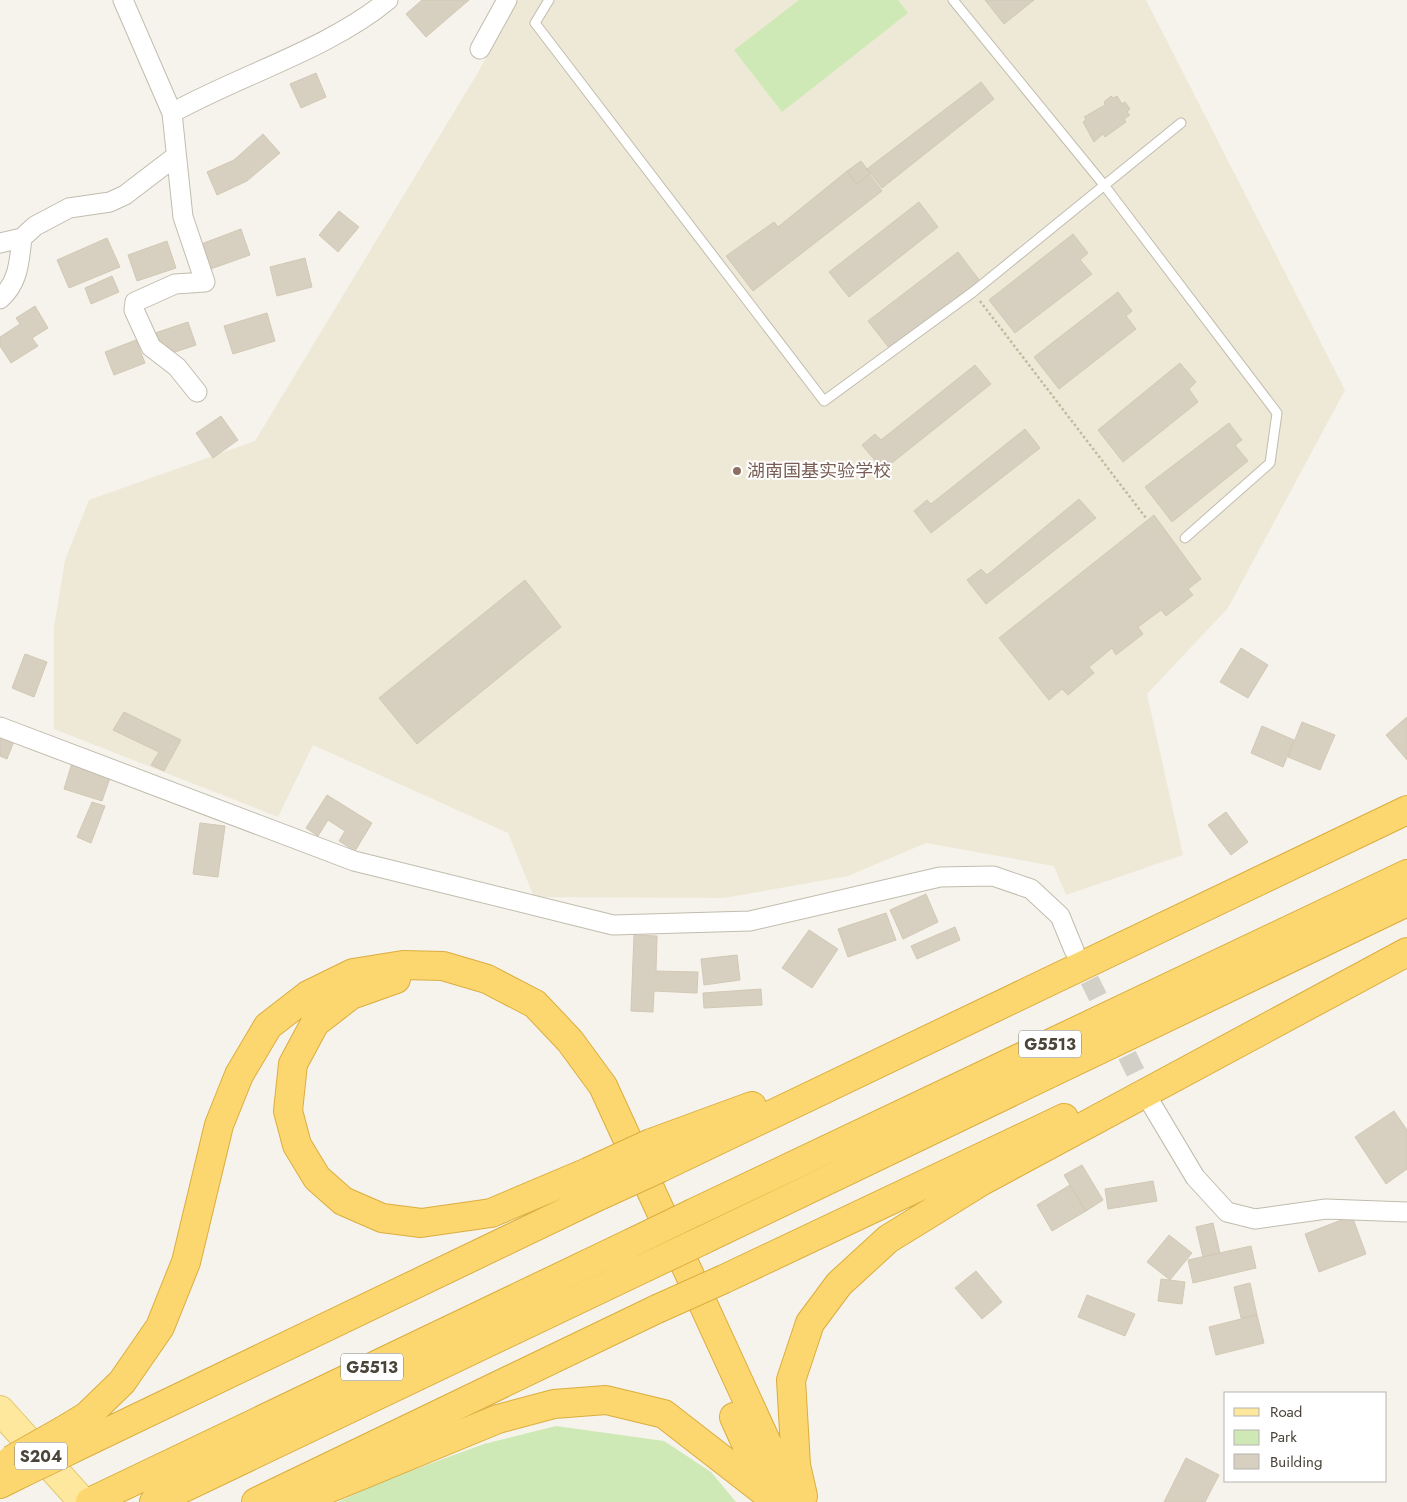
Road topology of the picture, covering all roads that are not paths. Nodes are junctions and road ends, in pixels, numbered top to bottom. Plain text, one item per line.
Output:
1 (123, 0) edge
2 (388, 0) edge
3 (507, 0) edge
4 (549, 0) edge
5 (954, 0) edge
6 (480, 49) dead end
7 (172, 113) junction
8 (1181, 123) dead end
9 (176, 156) junction
10 (1104, 185) junction
11 (22, 238) junction
12 (0, 242) edge
13 (0, 299) edge
14 (197, 392) dead end
15 (1185, 538) dead end
16 (0, 727) edge
17 (1407, 810) edge
18 (1407, 874) edge
19 (1407, 902) edge
20 (1074, 950) tunnel mouth
21 (1407, 951) edge
22 (1152, 1105) tunnel mouth
23 (595, 1184) junction
24 (1407, 1212) edge
25 (0, 1410) edge
26 (67, 1440) junction
27 (8, 1471) edge
28 (779, 1500) edge
29 (83, 1502) edge
30 (90, 1502) edge
31 (154, 1502) edge
32 (256, 1502) edge
33 (296, 1502) edge
34 (805, 1502) edge

1 - 7 street
2 - 7 street
3 - 6 street
4 - 10 lane
5 - 10 lane
7 - 9 street
8 - 10 lane
9 - 11 street
9 - 14 street
10 - 15 lane
11 - 12 street
11 - 13 street
16 - 20 street
17 - 23 highway, bridge
18 - 30 highway, G5513, bridge
19 - 31 highway, G5513, bridge
21 - 32 highway, bridge
21 - 34 highway
22 - 24 street
23 - 26 highway
23 - 28 highway
25 - 29 main road, S204
26 - 27 highway, bridge
26 - 28 highway
28 - 33 highway

